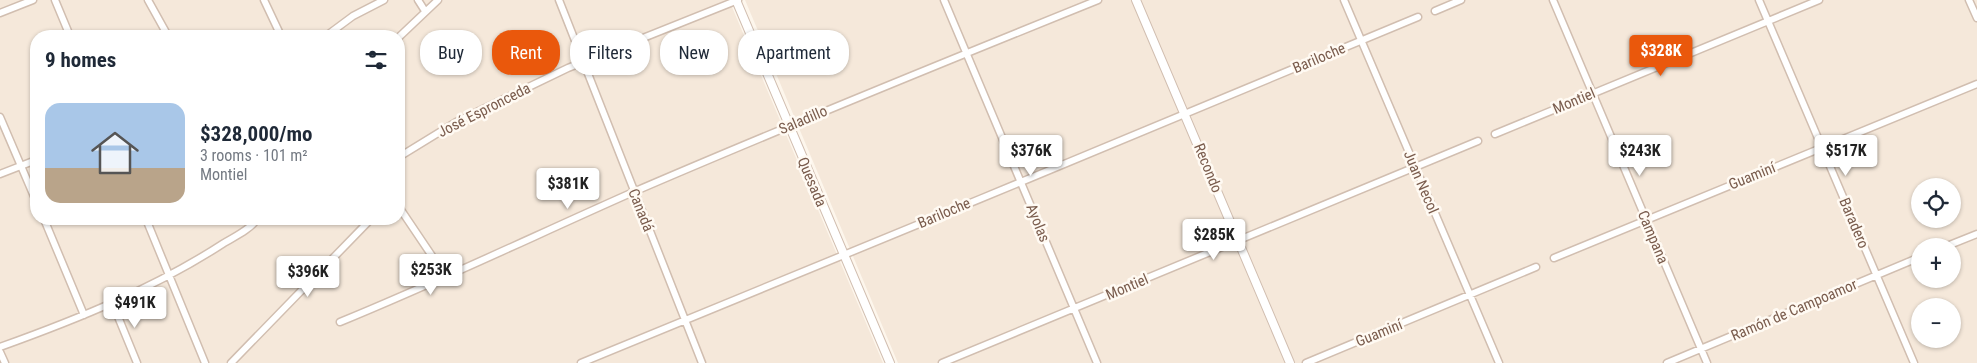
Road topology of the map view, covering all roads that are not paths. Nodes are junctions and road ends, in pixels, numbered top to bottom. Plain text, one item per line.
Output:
1 (33, 0) edge
2 (55, 0) edge
3 (148, 0) edge
4 (264, 0) edge
5 (384, 0) edge
6 (418, 0) edge
7 (438, 0) edge
8 (559, 0) edge
9 (737, 0) edge
10 (944, 0) edge
11 (1098, 0) edge
12 (1136, 0) edge
13 (1344, 0) edge
14 (1460, 0) edge
15 (1553, 0) edge
16 (1759, 0) edge
17 (1819, 0) edge
18 (1969, 0) edge
19 (425, 11) junction
20 (1435, 11) dead end
21 (0, 13) edge
22 (1418, 16) dead end
23 (1977, 18) edge
24 (1768, 21) junction
25 (68, 30) edge
26 (165, 30) edge
27 (278, 30) edge
28 (334, 30) edge
29 (571, 30) edge
30 (405, 31) edge
31 (650, 35) edge
32 (1362, 40) junction
33 (966, 53) junction
34 (570, 68) edge
35 (588, 75) edge
36 (1977, 84) edge
37 (1592, 94) junction
38 (1186, 114) junction
39 (0, 117) edge
40 (789, 126) junction
41 (1495, 134) dead end
42 (1478, 141) dead end
43 (1822, 148) junction
44 (405, 153) edge
45 (30, 163) edge
46 (22, 166) junction
47 (1416, 168) junction
48 (0, 174) edge
49 (1021, 181) junction
50 (30, 186) edge
51 (634, 192) junction
52 (405, 216) edge
53 (1646, 220) junction
54 (46, 225) edge
55 (149, 225) edge
56 (250, 225) edge
57 (364, 225) edge
58 (1977, 234) edge
59 (1238, 240) junction
60 (1961, 240) edge
61 (844, 255) junction
62 (1554, 258) dead end
63 (1911, 261) edge
64 (1536, 267) dead end
65 (170, 276) junction
66 (1876, 276) junction
67 (443, 277) junction
68 (1469, 296) junction
69 (112, 302) junction
70 (1073, 310) junction
71 (84, 315) junction
72 (686, 320) junction
73 (340, 322) dead end
74 (0, 347) edge
75 (1701, 349) junction
76 (0, 352) edge
77 (5, 363) edge
78 (137, 363) edge
79 (205, 363) edge
80 (231, 363) edge
81 (581, 363) edge
82 (702, 363) edge
83 (890, 363) edge
84 (942, 363) edge
85 (1097, 363) edge
86 (1290, 363) edge
87 (1306, 363) edge
88 (1499, 363) edge
89 (1667, 363) edge
90 (1707, 363) edge
91 (1914, 363) edge

1 - 21 street
2 - 25 street
3 - 26 street
4 - 27 street
5 - 28 street
6 - 19 street
7 - 19 street
8 - 29 street, Canadá
9 - 31 street, José Espronceda
9 - 40 street, Quesada
10 - 33 street, Ayolas
11 - 33 street, Saladillo
12 - 38 street, Recondo
13 - 32 street, Juan Necol
14 - 20 street
15 - 37 street, Campana
16 - 24 street, Baradero
17 - 24 street, Montiel
18 - 23 street
19 - 30 street
22 - 32 street, Bariloche
24 - 37 street, Montiel
24 - 43 street, Baradero
32 - 38 street, Bariloche
32 - 47 street, Juan Necol
33 - 40 street, Saladillo
33 - 49 street, Ayolas
34 - 44 street, José Espronceda
35 - 51 street, Canadá
36 - 43 street, Guaminí
37 - 41 street, Montiel
37 - 53 street, Campana
38 - 49 street, Bariloche
38 - 59 street, Recondo
39 - 46 street
40 - 51 street, Saladillo
40 - 61 street, Quesada
42 - 47 street, Montiel
43 - 53 street, Guaminí
43 - 66 street, Baradero
45 - 46 street
46 - 48 street
46 - 50 street
47 - 59 street, Montiel
47 - 68 street, Juan Necol
49 - 61 street, Bariloche
49 - 70 street, Ayolas
51 - 67 street, Saladillo
51 - 72 street, Canadá
52 - 67 street
53 - 62 street, Guaminí
53 - 75 street, Campana
54 - 71 street
55 - 65 street
56 - 65 street
57 - 80 street
58 - 60 street
59 - 70 street, Montiel
59 - 86 street, Recondo
61 - 72 street, Bariloche
61 - 83 street, Quesada
63 - 66 street, Ramón de Campoamor
64 - 68 street, Guaminí
65 - 69 street
65 - 79 street
66 - 75 street, Ramón de Campoamor
66 - 91 street, Baradero
67 - 73 street, Saladillo
68 - 87 street, Guaminí
68 - 88 street, Juan Necol
69 - 71 street
69 - 78 street
70 - 84 street, Montiel
70 - 85 street, Ayolas
71 - 74 street
72 - 81 street, Bariloche
72 - 82 street, Canadá
75 - 89 street, Ramón de Campoamor
75 - 90 street, Campana
76 - 77 street

